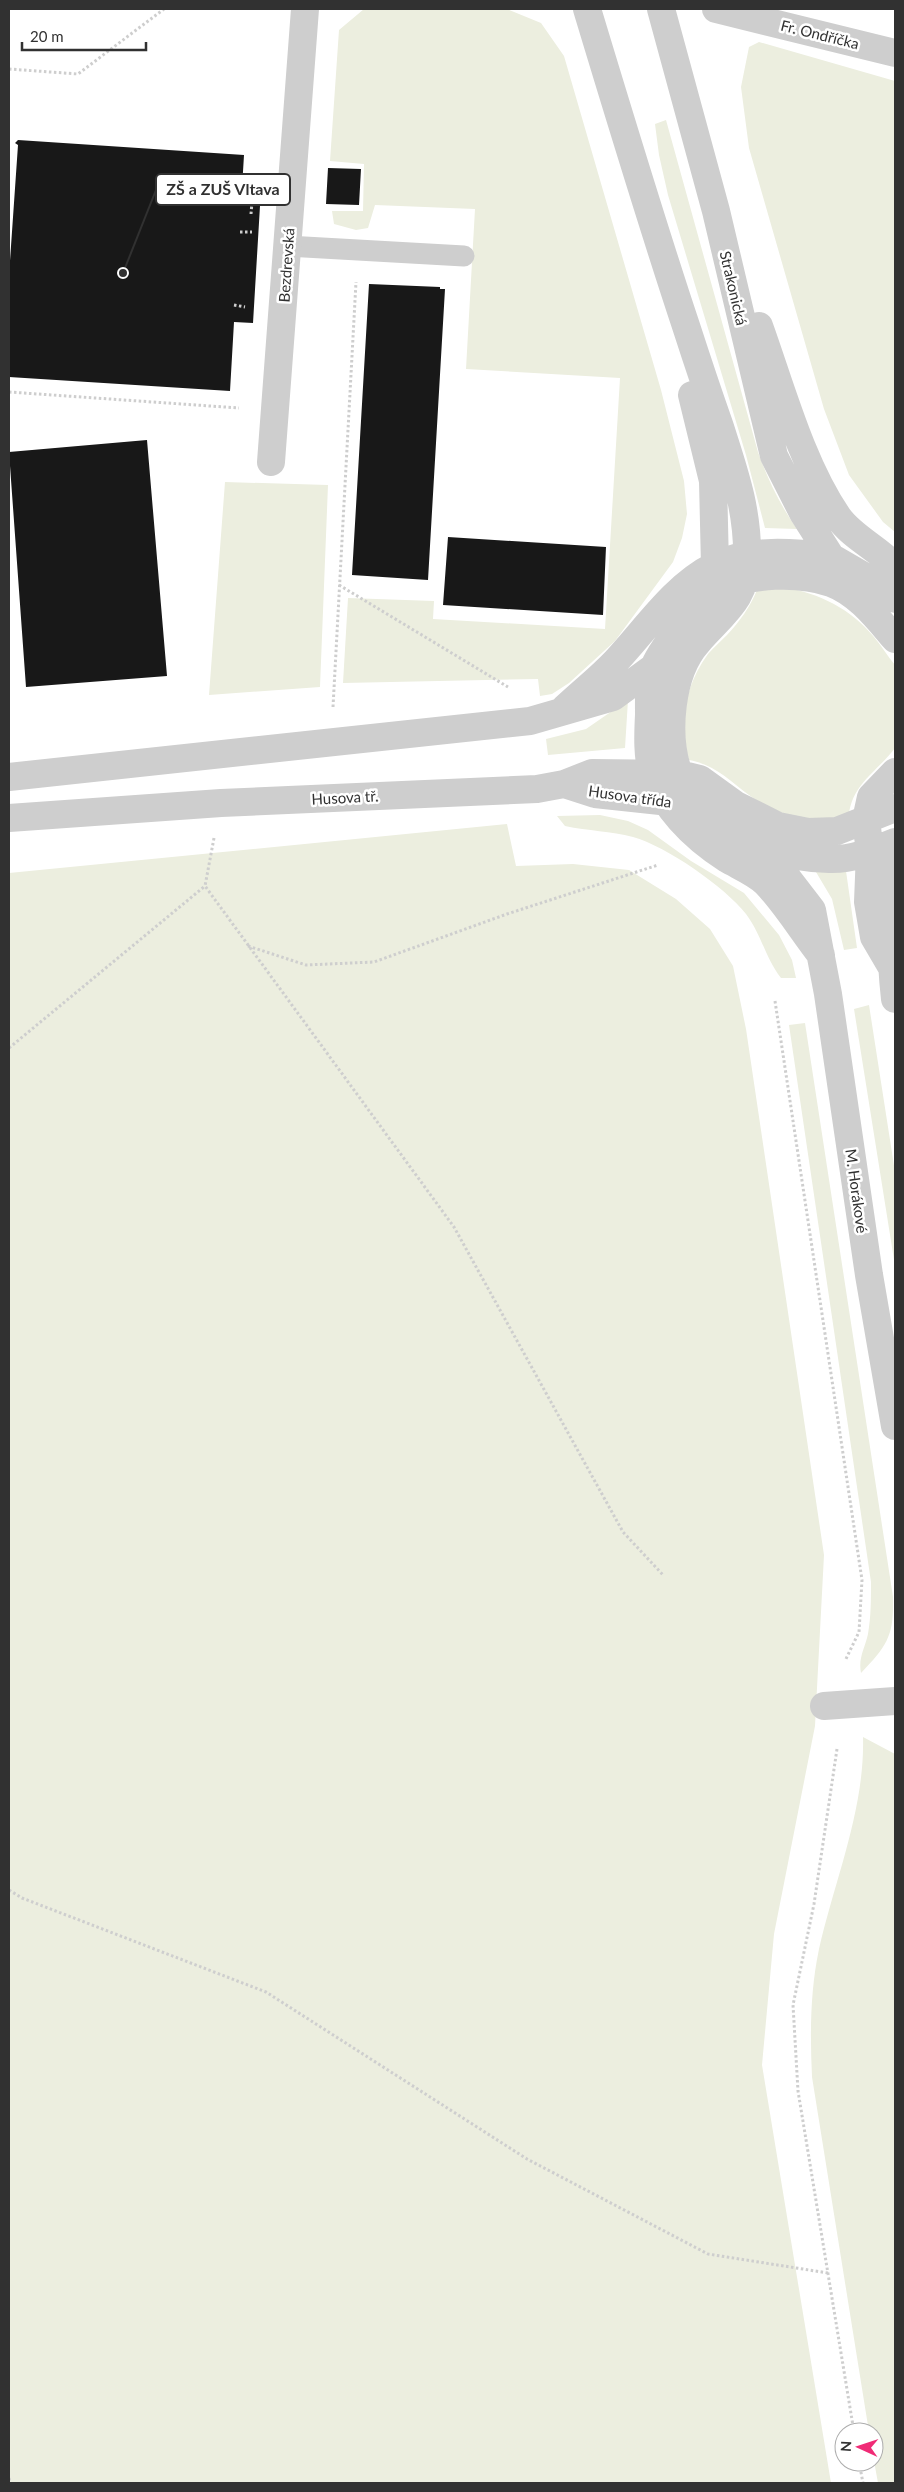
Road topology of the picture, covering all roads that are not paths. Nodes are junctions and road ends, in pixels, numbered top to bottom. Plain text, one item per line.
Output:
1 (305, 9) edge
2 (587, 9) edge
3 (661, 9) edge
4 (716, 9) edge
5 (895, 53) edge
6 (643, 196) junction
7 (716, 211) junction
8 (287, 246) junction
9 (464, 256) dead end
10 (270, 462) dead end
11 (831, 557) junction
12 (715, 566) junction
13 (895, 567) edge
14 (746, 569) junction
15 (709, 598) junction
16 (895, 599) edge
17 (895, 640) edge
18 (654, 668) junction
19 (562, 710) junction
20 (895, 772) edge
21 (666, 774) junction
22 (9, 777) edge
23 (564, 784) junction
24 (664, 800) junction
25 (696, 806) junction
26 (895, 808) edge
27 (9, 818) edge
28 (866, 820) junction
29 (895, 842) edge
30 (762, 845) junction
31 (870, 852) junction
32 (895, 863) edge
33 (821, 955) junction
34 (893, 984) edge
35 (895, 1426) edge
36 (895, 1701) edge
37 (824, 1706) dead end

1 - 8 street, Bezdrevská
2 - 6 street
3 - 7 street, Strakonická
4 - 5 street, Fr. Ondříčka
6 - 12 street
6 - 14 street
7 - 11 street, Strakonická
7 - 13 street
8 - 9 lane
8 - 10 street, Bezdrevská
11 - 14 street
11 - 16 street
12 - 14 street
12 - 15 street
12 - 19 street
14 - 15 street
14 - 17 street
14 - 21 street
15 - 18 street
18 - 19 street
18 - 21 street
19 - 22 street
20 - 28 street
21 - 23 street, Husova tř.
21 - 24 street
21 - 25 street
21 - 28 street, Husova třída
23 - 24 street, Husova třída
23 - 27 street, Husova tř.
24 - 25 street, Husova třída
24 - 33 street
25 - 30 street
26 - 28 street, Husova třída
28 - 31 street
29 - 31 street
30 - 31 street
30 - 33 street, M. Horákové
31 - 34 street
32 - 34 street
33 - 35 street, M. Horákové
36 - 37 street

